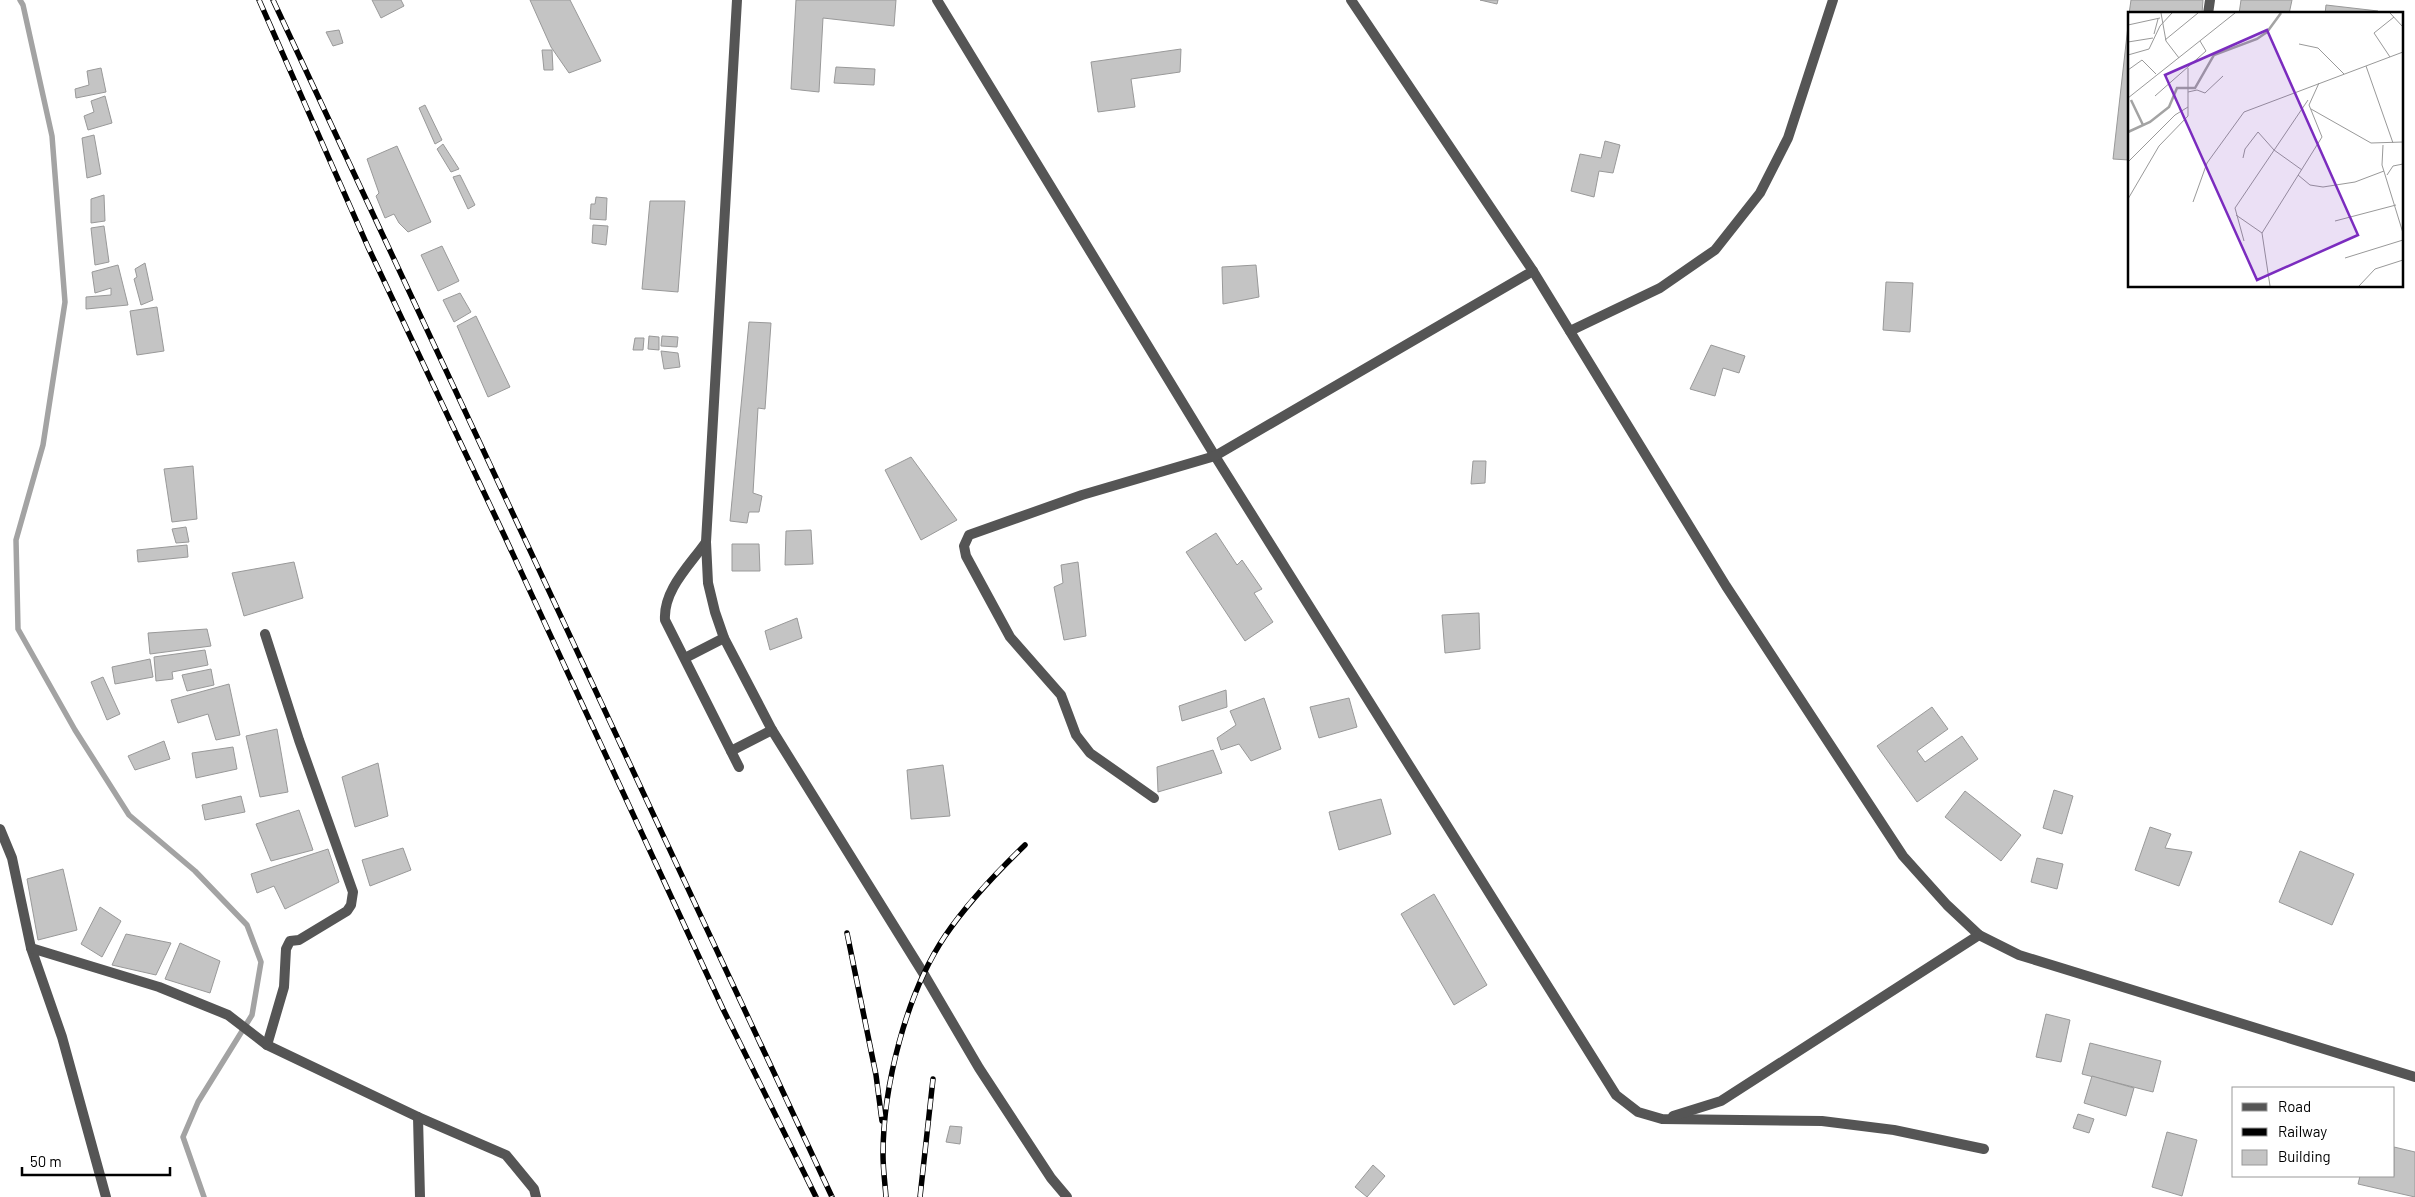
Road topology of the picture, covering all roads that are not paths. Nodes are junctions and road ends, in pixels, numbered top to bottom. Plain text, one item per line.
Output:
1 (737, 0) edge
2 (937, 0) edge
3 (1351, 0) edge
4 (1833, 0) edge
5 (1533, 271) junction
6 (1570, 331) junction
7 (1215, 456) junction
8 (706, 542) junction
9 (265, 634) dead end
10 (724, 638) junction
11 (685, 658) junction
12 (772, 730) junction
13 (731, 751) junction
14 (739, 768) dead end
15 (1154, 798) dead end
16 (0, 829) edge
17 (1978, 935) junction
18 (31, 948) junction
19 (267, 1045) junction
20 (2415, 1078) edge
21 (418, 1117) junction
22 (1662, 1119) junction
23 (1984, 1149) dead end
24 (106, 1197) edge
25 (420, 1197) edge
26 (536, 1197) edge
27 (1067, 1197) edge

1 - 8 street
2 - 7 street
3 - 5 street
4 - 6 street
5 - 6 street
5 - 7 street
6 - 17 street
7 - 15 street
7 - 22 street
8 - 10 street
8 - 11 street
9 - 19 street
10 - 11 street
10 - 12 street
11 - 13 street
12 - 13 street
12 - 27 street
13 - 14 street
16 - 18 street
17 - 20 street
17 - 22 street
18 - 19 street
18 - 24 street
19 - 21 street
21 - 25 street
21 - 26 street
22 - 23 street

